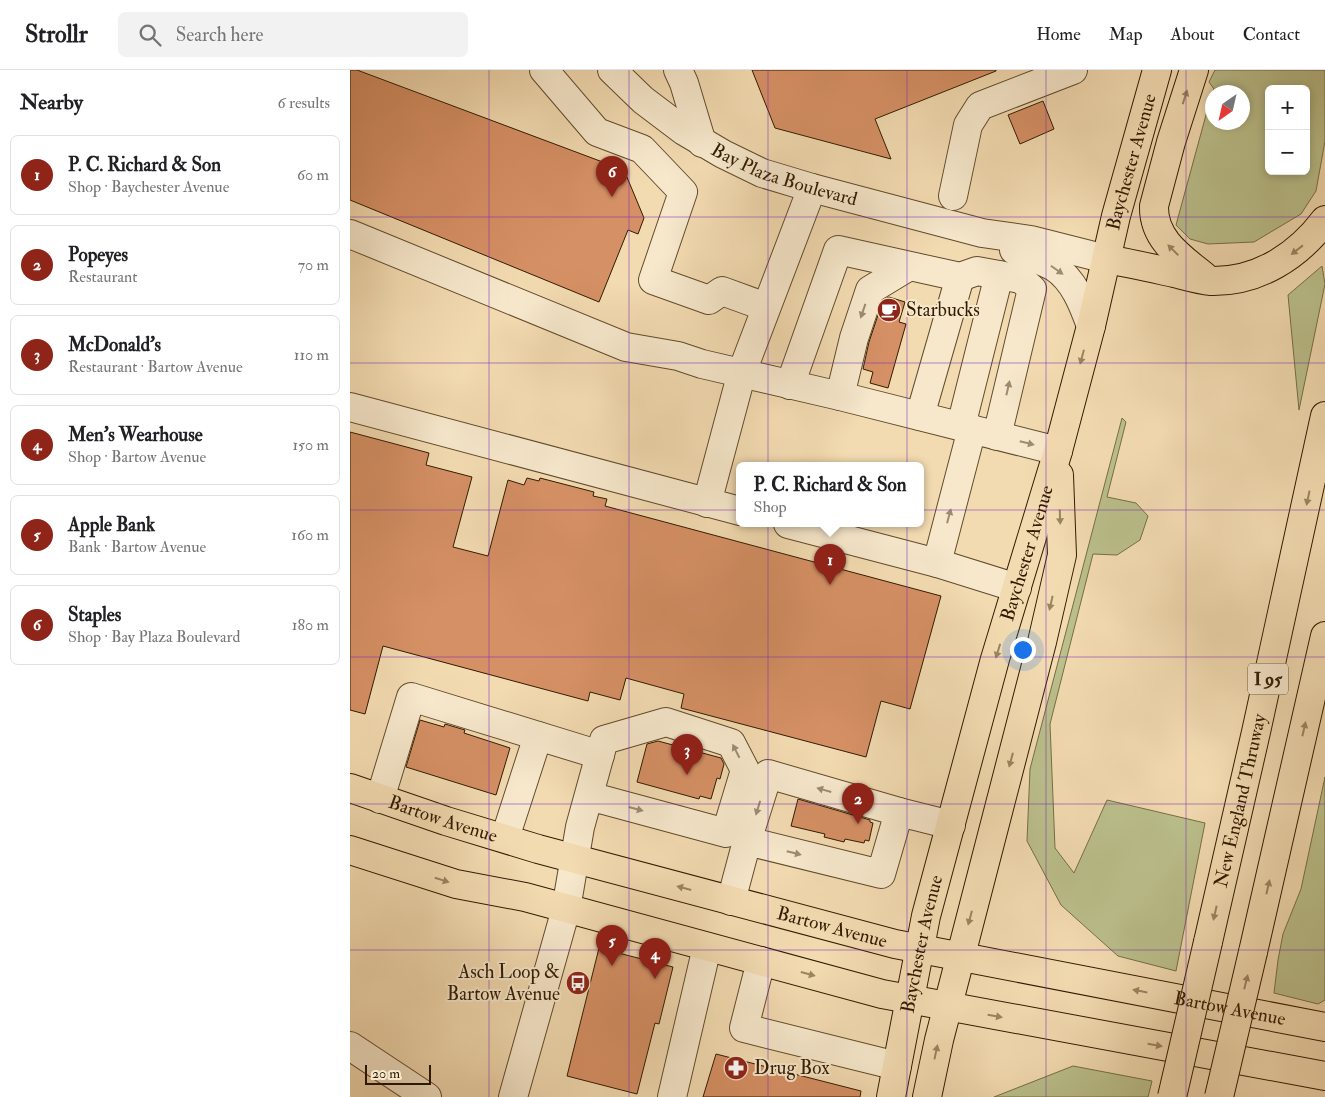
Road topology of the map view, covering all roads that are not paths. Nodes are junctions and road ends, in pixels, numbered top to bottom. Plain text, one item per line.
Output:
1 (544, 70) edge
2 (612, 70) edge
3 (678, 70) edge
4 (1073, 70) edge
5 (1157, 70) edge
6 (1194, 70) edge
7 (702, 143) junction
8 (812, 188) junction
9 (953, 196) dead end
10 (1325, 220) edge
11 (982, 233) junction
12 (350, 234) edge
13 (1106, 259) junction
14 (908, 267) junction
15 (999, 275) junction
16 (960, 277) junction
17 (1210, 281) junction
18 (766, 307) junction
19 (1091, 326) junction
20 (742, 372) junction
21 (790, 384) junction
22 (840, 396) junction
23 (350, 407) edge
24 (920, 416) junction
25 (1325, 416) edge
26 (977, 431) junction
27 (1058, 451) junction
28 (707, 503) junction
29 (736, 510) edge
30 (799, 527) edge
31 (937, 563) junction
32 (1017, 588) junction
33 (1325, 636) edge
34 (538, 736) junction
35 (602, 748) junction
36 (350, 788) edge
37 (589, 796) junction
38 (380, 799) junction
39 (900, 812) junction
40 (951, 825) junction
41 (505, 838) junction
42 (747, 841) junction
43 (350, 850) edge
44 (574, 859) junction
45 (731, 901) junction
46 (566, 909) junction
47 (707, 948) junction
48 (920, 949) junction
49 (960, 957) junction
50 (761, 962) junction
51 (910, 1000) junction
52 (947, 1007) junction
53 (1325, 1027) edge
54 (350, 1046) edge
55 (897, 1066) junction
56 (1325, 1076) edge
57 (427, 1097) edge
58 (513, 1097) edge
59 (672, 1097) edge
60 (891, 1097) edge
61 (927, 1097) edge
62 (1172, 1097) edge
63 (1219, 1097) edge

1 - 18 street
2 - 7 street, Bay Plaza Boulevard
3 - 7 street
4 - 9 street
5 - 13 main road, Baychester Avenue
17 -> 6 main road
7 - 8 street, Bay Plaza Boulevard
8 - 11 street, Bay Plaza Boulevard
8 - 18 street
10 -> 17 main road
11 - 13 street, Bay Plaza Boulevard
11 -> 19 street, Bay Plaza Boulevard
12 - 20 street
13 - 17 main road
13 - 19 main road, Baychester Avenue
14 - 16 street
14 - 21 street
14 -> 22 street
15 - 16 street
15 - 26 street
26 -> 15 street
16 - 24 street
18 - 20 street
19 -> 27 main road, Baychester Avenue
20 - 21 street
20 - 28 street
21 - 22 street
22 - 24 street
23 - 28 street
24 - 26 street
25 -> 62 main road, New England Thruway / I 95, bridge
26 -> 27 street
31 -> 26 street
27 - 32 main road, Baychester Avenue
27 -> 49 main road, Baychester Avenue
28 - 29 street
30 - 31 street
31 - 32 street
32 -> 40 main road, Baychester Avenue
63 -> 33 main road, I 95, bridge
34 - 35 street
34 - 38 street
34 - 41 street
35 - 37 street
37 -> 35 street
36 - 38 main road, Bartow Avenue
37 - 44 street
38 - 41 main road, Bartow Avenue
39 - 40 street
42 -> 39 street
39 -> 42 street
40 - 48 main road, Baychester Avenue
41 - 44 main road, Bartow Avenue
42 - 45 street
43 -> 46 main road
45 -> 44 main road, Bartow Avenue
44 - 46 street
45 - 48 main road, Bartow Avenue
46 - 47 main road
46 - 58 street
47 - 50 main road
47 - 59 street
48 - 49 main road, Bartow Avenue
48 - 51 main road, Baychester Avenue
49 - 52 main road, Baychester Avenue
53 -> 49 main road, Bartow Avenue
50 -> 51 main road
50 - 55 street
51 - 52 main road
51 - 55 main road, Baychester Avenue
52 -> 56 main road
61 -> 52 main road, Baychester Avenue
54 - 57 street
55 - 60 main road, Baychester Avenue

